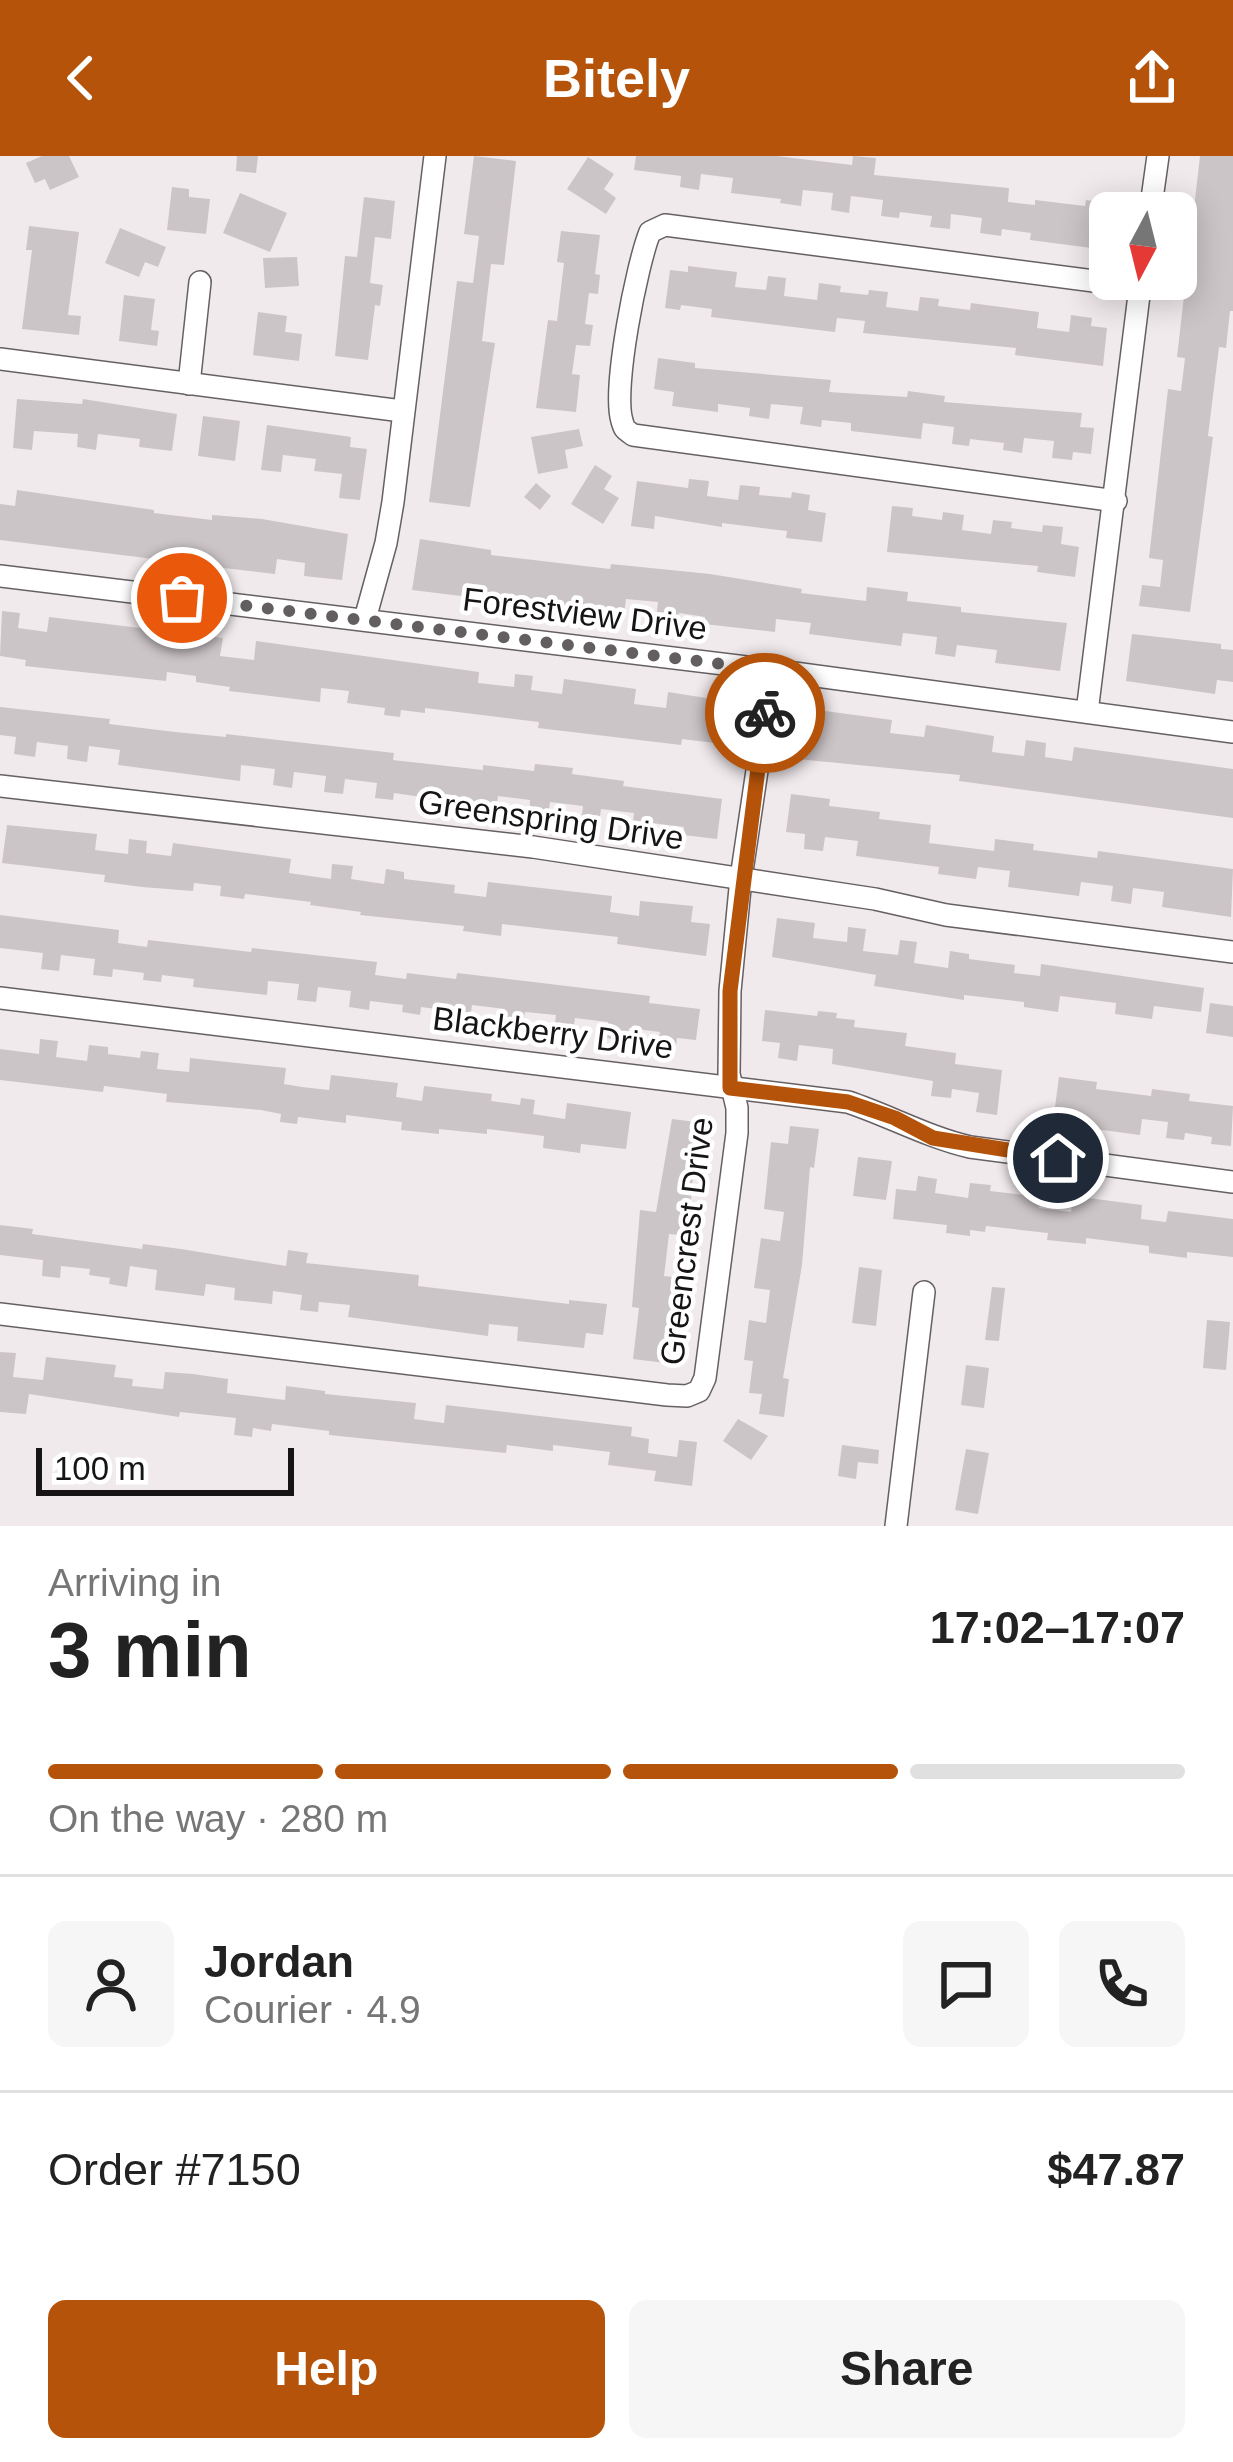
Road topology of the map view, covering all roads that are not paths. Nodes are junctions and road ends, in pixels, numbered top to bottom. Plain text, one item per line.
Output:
1 (435, 156) edge
2 (1158, 156) edge
3 (1153, 192) edge
4 (1089, 277) edge
5 (200, 282) dead end
6 (1138, 300) edge
7 (0, 358) edge
8 (189, 384) junction
9 (403, 411) junction
10 (1116, 501) junction
11 (0, 576) edge
12 (364, 619) junction
13 (772, 670) junction
14 (1088, 712) junction
15 (1233, 732) edge
16 (0, 786) edge
17 (741, 878) junction
18 (1233, 952) edge
19 (0, 998) edge
20 (730, 1088) junction
21 (1233, 1182) edge
22 (924, 1292) dead end
23 (0, 1314) edge
24 (896, 1526) edge

1 - 9 street
2 - 3 street
4 - 10 street
5 - 8 street
6 - 10 street
7 - 8 street
8 - 9 street
9 - 12 street
10 - 14 street
11 - 12 street, Forestview Drive
12 - 13 street, Forestview Drive
13 - 14 street, Forestview Drive
13 - 17 street, Greencrest Drive
14 - 15 street, Forestview Drive
16 - 17 street, Greenspring Drive
17 - 18 street, Greenspring Drive
17 - 20 street, Greencrest Drive
19 - 20 street, Blackberry Drive
20 - 21 street, Blackberry Drive
20 - 23 street, Greencrest Drive
22 - 24 street

